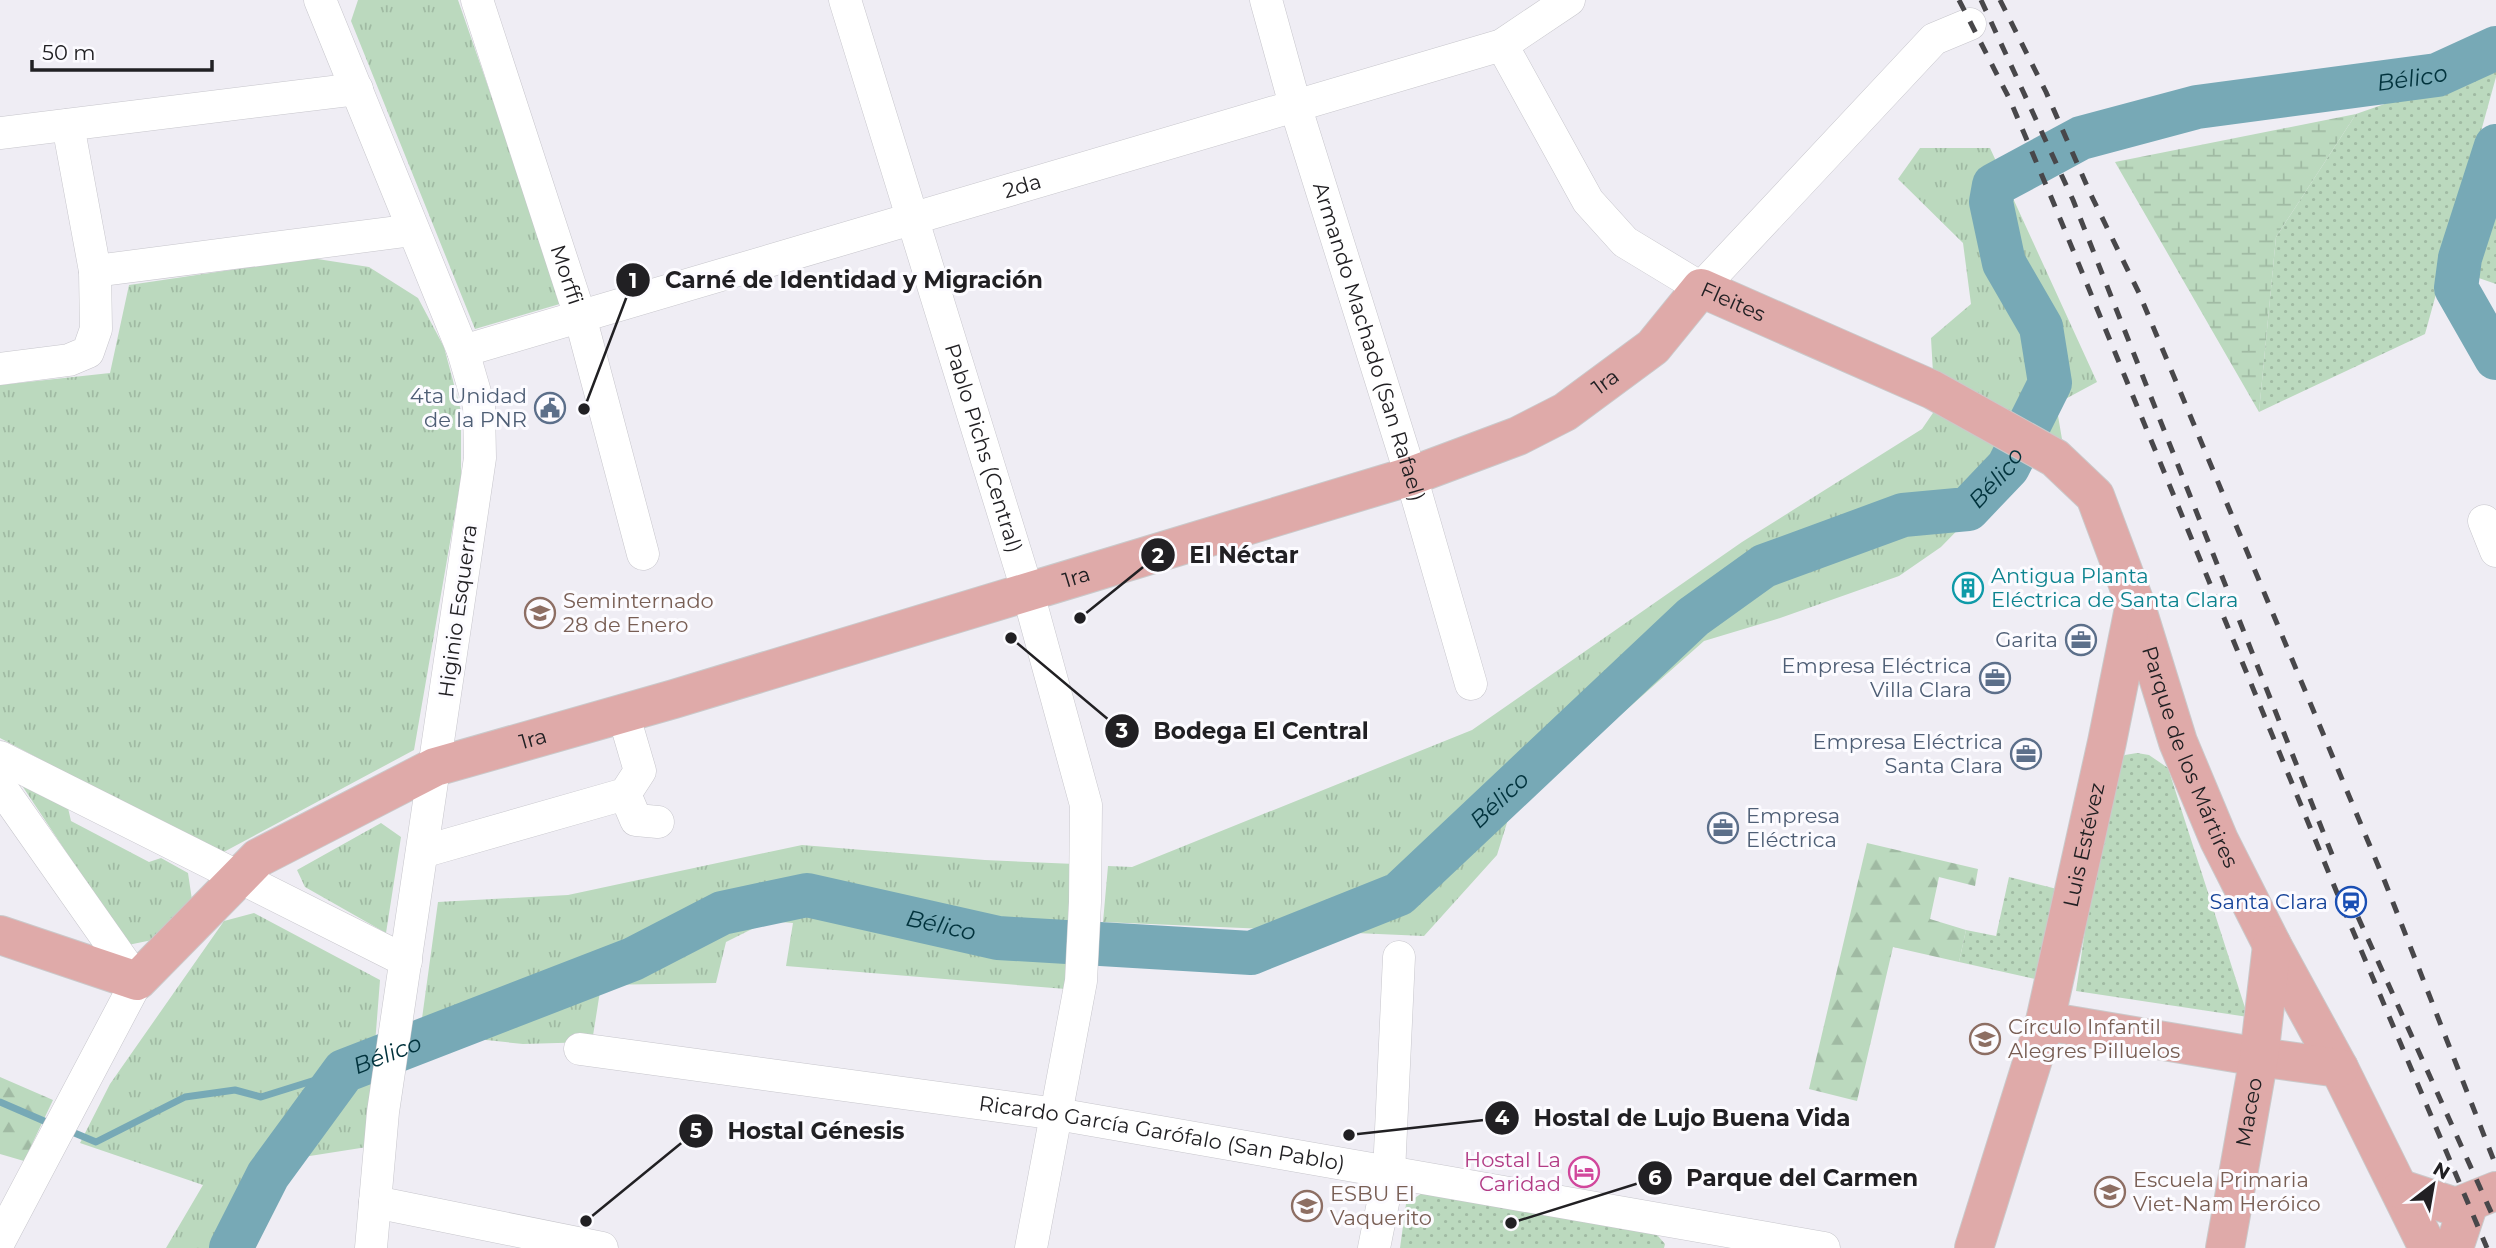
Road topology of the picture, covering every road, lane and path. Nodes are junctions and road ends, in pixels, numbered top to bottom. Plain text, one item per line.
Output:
1 (320, 0) edge
2 (477, 0) edge
3 (845, 0) edge
4 (1266, 0) edge
5 (1569, 0) edge
6 (1970, 24) dead end
7 (1502, 44) junction
8 (357, 89) junction
9 (1296, 105) junction
10 (68, 125) junction
11 (0, 133) edge
12 (912, 219) junction
13 (413, 230) junction
14 (95, 271) junction
15 (1701, 288) junction
16 (580, 316) junction
17 (463, 351) junction
18 (0, 369) edge
19 (1411, 476) junction
20 (2484, 521) dead end
21 (2496, 551) edge
22 (643, 554) dead end
23 (1028, 593) junction
24 (2135, 603) junction
25 (1471, 684) dead end
26 (623, 713) junction
27 (2107, 742) junction
28 (2178, 742) junction
29 (0, 757) edge
30 (435, 767) junction
31 (0, 786) edge
32 (625, 794) junction
33 (658, 822) dead end
34 (422, 852) junction
35 (239, 877) junction
36 (0, 935) edge
37 (2272, 945) junction
38 (1399, 957) dead end
39 (406, 961) junction
40 (137, 981) junction
41 (2045, 1021) junction
42 (580, 1049) dead end
43 (2259, 1057) junction
44 (2339, 1068) junction
45 (1057, 1114) junction
46 (1389, 1173) junction
47 (2401, 1189) junction
48 (2482, 1197) edge
49 (375, 1202) junction
50 (1670, 1235) edge
51 (0, 1240) edge
52 (371, 1248) edge
53 (602, 1248) edge
54 (1031, 1248) edge
55 (1374, 1248) edge
56 (1824, 1248) edge
57 (1974, 1248) edge
58 (2225, 1248) edge
59 (2428, 1248) edge
60 (2454, 1248) edge

1 - 8 street, Higinio Esquerra
2 - 16 street, Morffi
3 - 12 street, Pablo Pichs (Central)
4 - 9 street, Armando Machado (San Rafael)
5 - 7 street, 2da
6 - 15 street, 1ra
7 - 9 street, 2da
7 - 15 street, Fleites
8 - 10 street
8 - 13 street, Higinio Esquerra
9 - 12 street, 2da
9 - 19 street, Armando Machado (San Rafael)
10 - 11 street
10 - 14 street
12 - 16 street, 2da
12 - 23 street, Pablo Pichs (Central)
13 - 14 street
13 - 17 street, Higinio Esquerra
14 - 18 street
15 - 19 main road, 1ra
15 - 24 main road, Fleites
16 - 17 street, 2da
16 - 22 street, Morffi
17 - 30 street, Higinio Esquerra
19 - 23 main road, 1ra
19 - 25 street, Armando Machado (San Rafael)
20 - 21 street
23 - 26 main road, 1ra
23 - 45 street, Pablo Pichs (Central)
24 - 27 main road, Luis Estévez
24 - 28 main road, Parque de los Mártires
26 - 30 main road, 1ra
26 - 32 street
27 - 28 main road
27 - 41 main road, Luis Estévez
28 - 37 main road, Parque de los Mártires
29 - 35 street
30 - 34 street, Higinio Esquerra
30 - 35 main road, 1ra
31 - 40 street
32 - 33 street
32 - 34 street
34 - 39 street, Higinio Esquerra
35 - 39 street
35 - 40 main road, 1ra
36 - 40 main road
37 - 43 main road
37 - 44 main road, Parque de los Mártires
38 - 46 street
39 - 49 street, Higinio Esquerra
40 - 51 street
41 - 43 main road
41 - 57 main road, Luis Estévez
42 - 45 street, Ricardo García Garófalo (San Pablo)
43 - 44 main road
43 - 58 main road, Maceo
44 - 47 main road, Parque de los Mártires
45 - 46 street, Ricardo García Garófalo (San Pablo)
45 - 54 street, Pablo Pichs (Central)
46 - 50 street, Ricardo García Garófalo (San Pablo)
46 - 55 street
47 - 48 main road
47 - 59 main road, Parque de los Mártires
48 - 60 main road
49 - 52 street, Higinio Esquerra
49 - 53 street
50 - 56 street, Ricardo García Garófalo (San Pablo)

